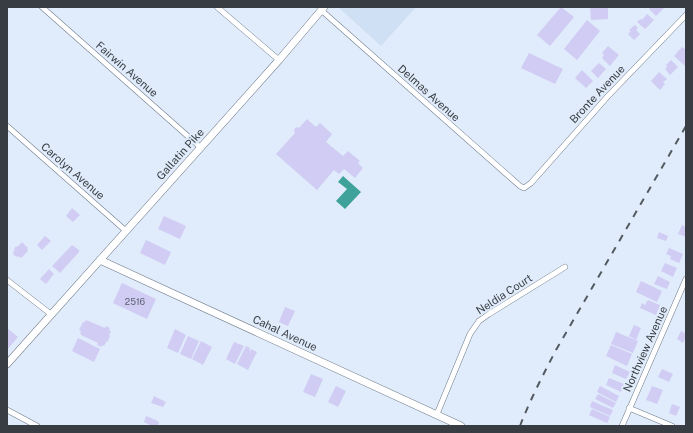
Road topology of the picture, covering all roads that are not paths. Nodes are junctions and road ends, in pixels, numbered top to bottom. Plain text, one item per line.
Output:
1 (42, 7) edge
2 (217, 7) edge
3 (323, 9) edge
4 (686, 15) edge
5 (279, 60) junction
6 (7, 126) edge
7 (200, 147) junction
8 (524, 188) joint
9 (126, 231) junction
10 (100, 260) junction
11 (565, 267) dead end
12 (686, 279) edge
13 (7, 280) edge
14 (52, 315) junction
15 (7, 364) edge
16 (629, 408) junction
17 (7, 410) edge
18 (436, 414) junction
19 (37, 426) edge
20 (461, 426) edge
21 (622, 426) edge
22 (672, 426) edge

1 - 7 street, Fairwin Avenue
2 - 5 street
3 - 5 main road, Gallatin Pike
3 - 8 street, Delmas Avenue
4 - 8 street, Bronte Avenue
5 - 7 main road, Gallatin Pike
6 - 9 street, Carolyn Avenue
7 - 9 main road, Gallatin Pike
9 - 10 main road, Gallatin Pike
10 - 14 main road, Gallatin Pike
10 - 18 main road, Cahal Avenue
11 - 18 street, Neldia Court
12 - 16 street, Northview Avenue
13 - 14 street
14 - 15 main road, Gallatin Pike
16 - 21 street, Northview Avenue
16 - 22 street
17 - 19 street
18 - 20 main road, Cahal Avenue

